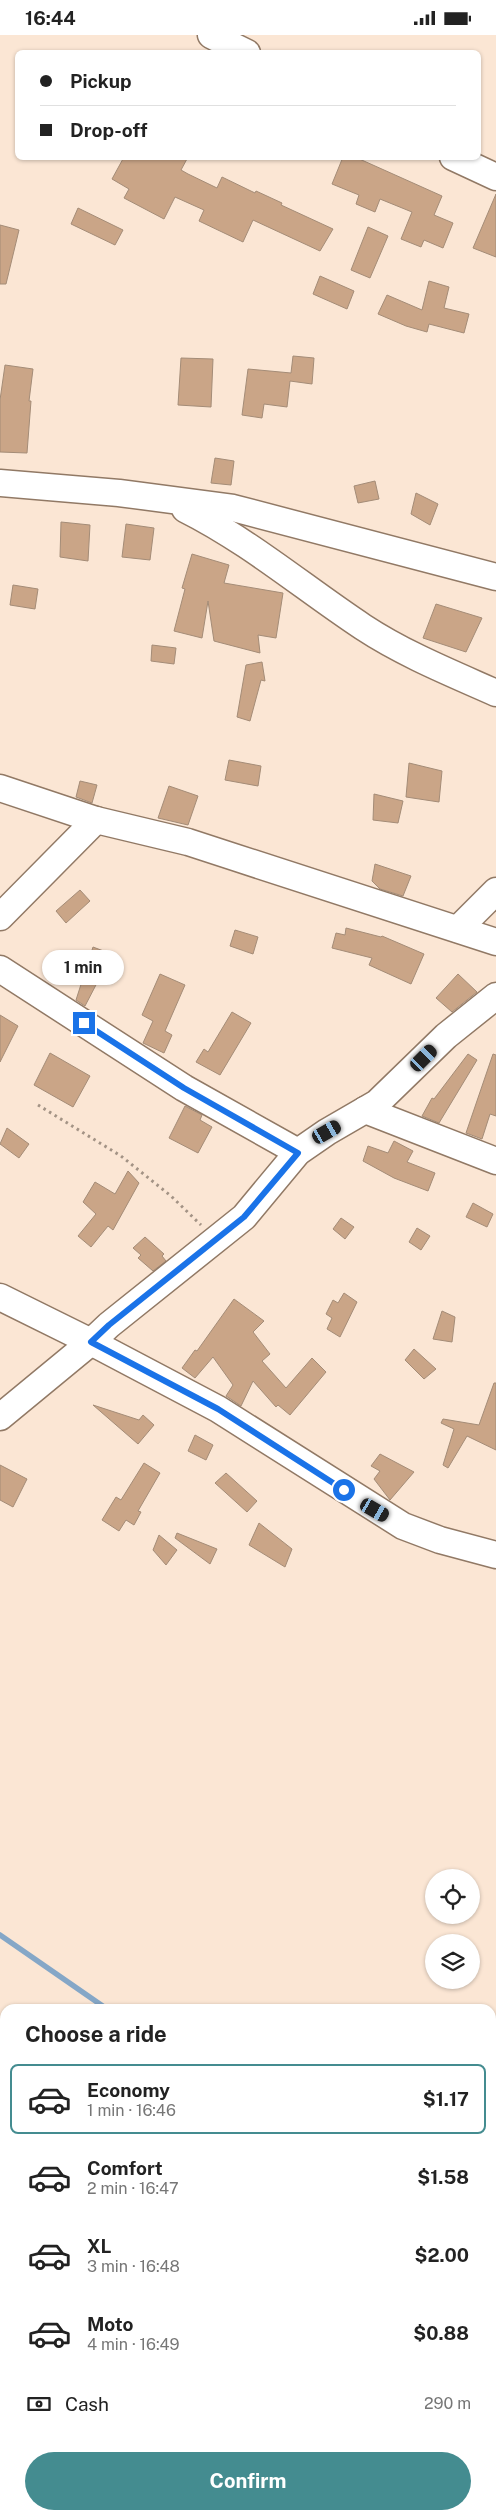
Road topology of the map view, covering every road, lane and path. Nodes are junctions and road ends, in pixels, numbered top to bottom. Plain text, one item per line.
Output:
1 (211, 35) edge
2 (241, 50) edge
3 (459, 160) edge
4 (496, 177) edge
5 (0, 483) edge
6 (167, 500) junction
7 (496, 577) edge
8 (496, 693) edge
9 (0, 788) edge
10 (96, 820) junction
11 (496, 891) edge
12 (0, 917) edge
13 (458, 929) junction
14 (496, 942) edge
15 (0, 969) edge
16 (496, 996) edge
17 (38, 1105) dead end
18 (365, 1110) junction
19 (298, 1153) junction
20 (496, 1161) edge
21 (216, 1239) junction
22 (0, 1297) edge
23 (91, 1342) junction
24 (0, 1417) edge
25 (496, 1555) edge

1 - 2 street
3 - 4 street
5 - 6 street
6 - 7 street
6 - 8 street
9 - 10 street
10 - 12 street
10 - 13 street
11 - 13 street
13 - 14 street
15 - 19 street
16 - 18 street
17 - 21 path
18 - 19 street
18 - 20 street
19 - 21 street
21 - 23 street
22 - 23 street
23 - 24 street
23 - 25 street

